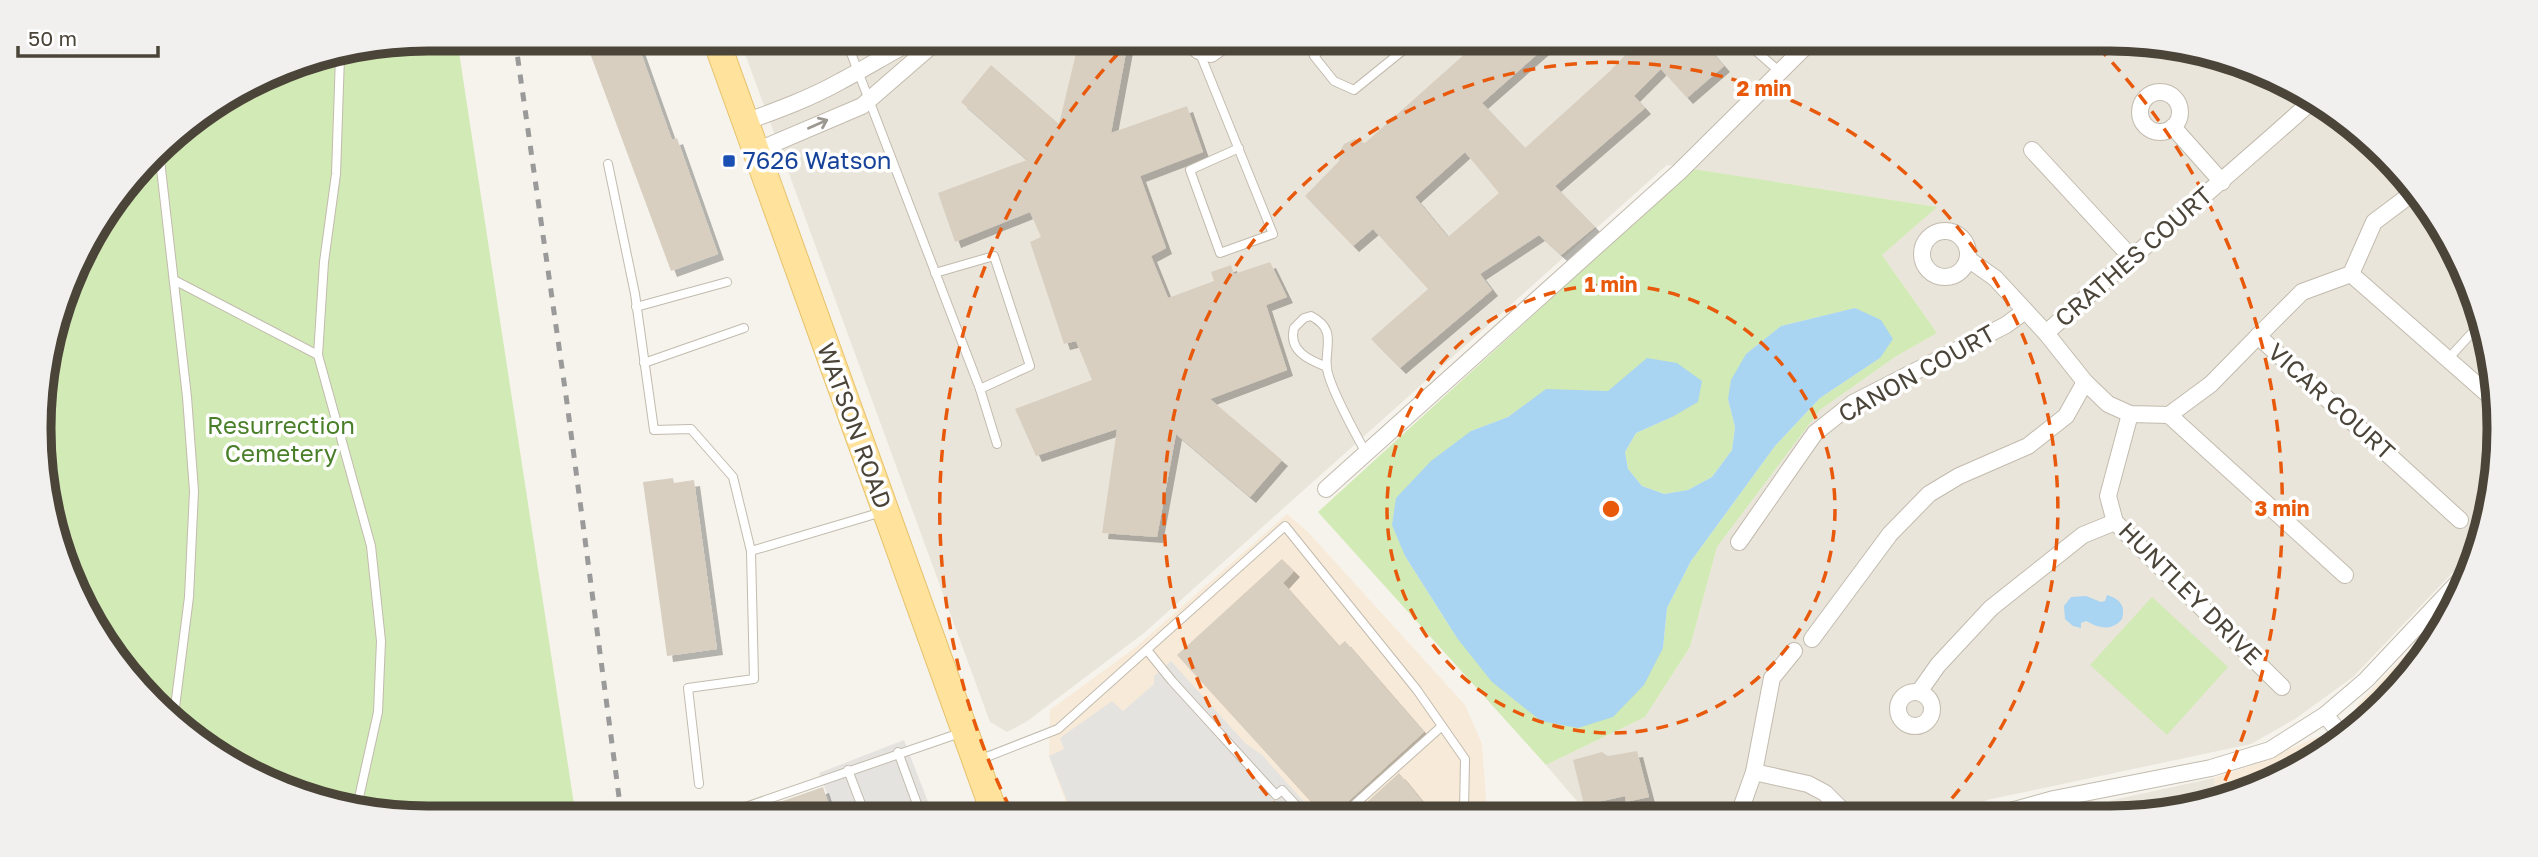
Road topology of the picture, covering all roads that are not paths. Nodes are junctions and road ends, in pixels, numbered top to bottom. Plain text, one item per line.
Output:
1 (720, 51) edge
2 (850, 51) edge
3 (895, 51) edge
4 (925, 51) edge
5 (1195, 51) edge
6 (1320, 51) edge
7 (1402, 51) edge
8 (1756, 51) edge
9 (1801, 51) edge
10 (340, 62) edge
11 (858, 72) junction
12 (1780, 72) junction
13 (869, 101) junction
14 (2306, 106) edge
15 (745, 122) junction
16 (2173, 127) dead end
17 (1239, 148) junction
18 (2032, 150) dead end
19 (755, 151) junction
20 (160, 162) edge
21 (608, 164) dead end
22 (2222, 182) junction
23 (2407, 197) edge
24 (2131, 257) junction
25 (1968, 259) dead end
26 (935, 273) junction
27 (2351, 274) junction
28 (174, 280) junction
29 (727, 282) dead end
30 (636, 307) junction
31 (2025, 311) junction
32 (744, 328) dead end
33 (2474, 331) edge
34 (2046, 333) junction
35 (2258, 336) junction
36 (318, 355) junction
37 (2448, 359) junction
38 (645, 363) junction
39 (1327, 367) junction
40 (2085, 382) junction
41 (980, 389) junction
42 (2485, 392) edge
43 (2130, 414) junction
44 (2169, 415) junction
45 (997, 444) dead end
46 (1366, 453) junction
47 (1326, 489) dead end
48 (885, 511) junction
49 (2460, 520) dead end
50 (2115, 522) junction
51 (1739, 542) dead end
52 (751, 551) junction
53 (2345, 575) dead end
54 (2450, 591) edge
55 (1812, 639) dead end
56 (1147, 650) junction
57 (1794, 651) dead end
58 (2282, 687) dead end
59 (1919, 692) dead end
60 (175, 709) edge
61 (2325, 715) junction
62 (1442, 726) junction
63 (2337, 729) edge
64 (965, 731) junction
65 (898, 752) junction
66 (976, 761) junction
67 (848, 770) junction
68 (1754, 772) junction
69 (699, 784) dead end
70 (359, 800) edge
71 (748, 806) edge
72 (862, 806) edge
73 (918, 806) edge
74 (992, 806) edge
75 (1297, 806) edge
76 (1353, 806) edge
77 (1464, 806) edge
78 (1743, 806) edge
79 (1838, 806) edge
80 (2029, 806) edge

1 - 15 main road, WATSON ROAD
2 - 11 lane
3 - 11 street
4 - 13 street
5 - 17 lane
6 - 7 lane
8 - 12 lane
9 - 12 street
10 - 36 lane
11 - 13 lane
11 - 15 street
12 - 46 street
19 -> 13 street
13 - 26 lane
14 - 22 street, CRATHES COURT
15 - 19 main road, WATSON ROAD
16 - 22 street, CRATHES COURT
17 - 17 lane
18 - 24 street
19 - 48 main road, WATSON ROAD
20 - 28 lane
21 - 30 lane
22 - 24 street, CRATHES COURT
23 - 27 street
24 - 34 street, CRATHES COURT
25 - 31 street
26 - 41 lane
26 - 41 lane
27 - 35 street
27 - 37 street
28 - 36 lane
28 - 60 lane
29 - 30 lane
30 - 38 lane
31 - 34 street
31 - 51 street, CANON COURT
32 - 38 lane
33 - 37 lane
34 - 40 street
35 - 44 street, VICAR COURT
35 - 49 street, VICAR COURT
36 - 70 lane
37 - 42 street
38 - 52 lane
39 - 39 lane
39 - 46 lane
40 - 43 street
40 - 55 street
41 - 45 lane
43 - 44 street
43 - 50 street, HUNTLEY DRIVE
44 - 53 street
46 - 47 street
48 - 52 lane
48 - 64 main road, WATSON ROAD
50 - 58 street, HUNTLEY DRIVE
50 - 59 street
52 - 69 lane
54 - 61 street
56 - 62 lane
56 - 66 lane
56 - 75 lane
57 - 68 street
61 - 63 street
61 - 80 street
62 - 76 lane
62 - 77 lane
64 - 65 lane
64 - 66 main road, WATSON ROAD
65 - 67 lane
65 - 73 lane
66 - 74 main road, WATSON ROAD
67 - 71 lane
67 - 72 lane
68 - 78 street
68 - 79 street

